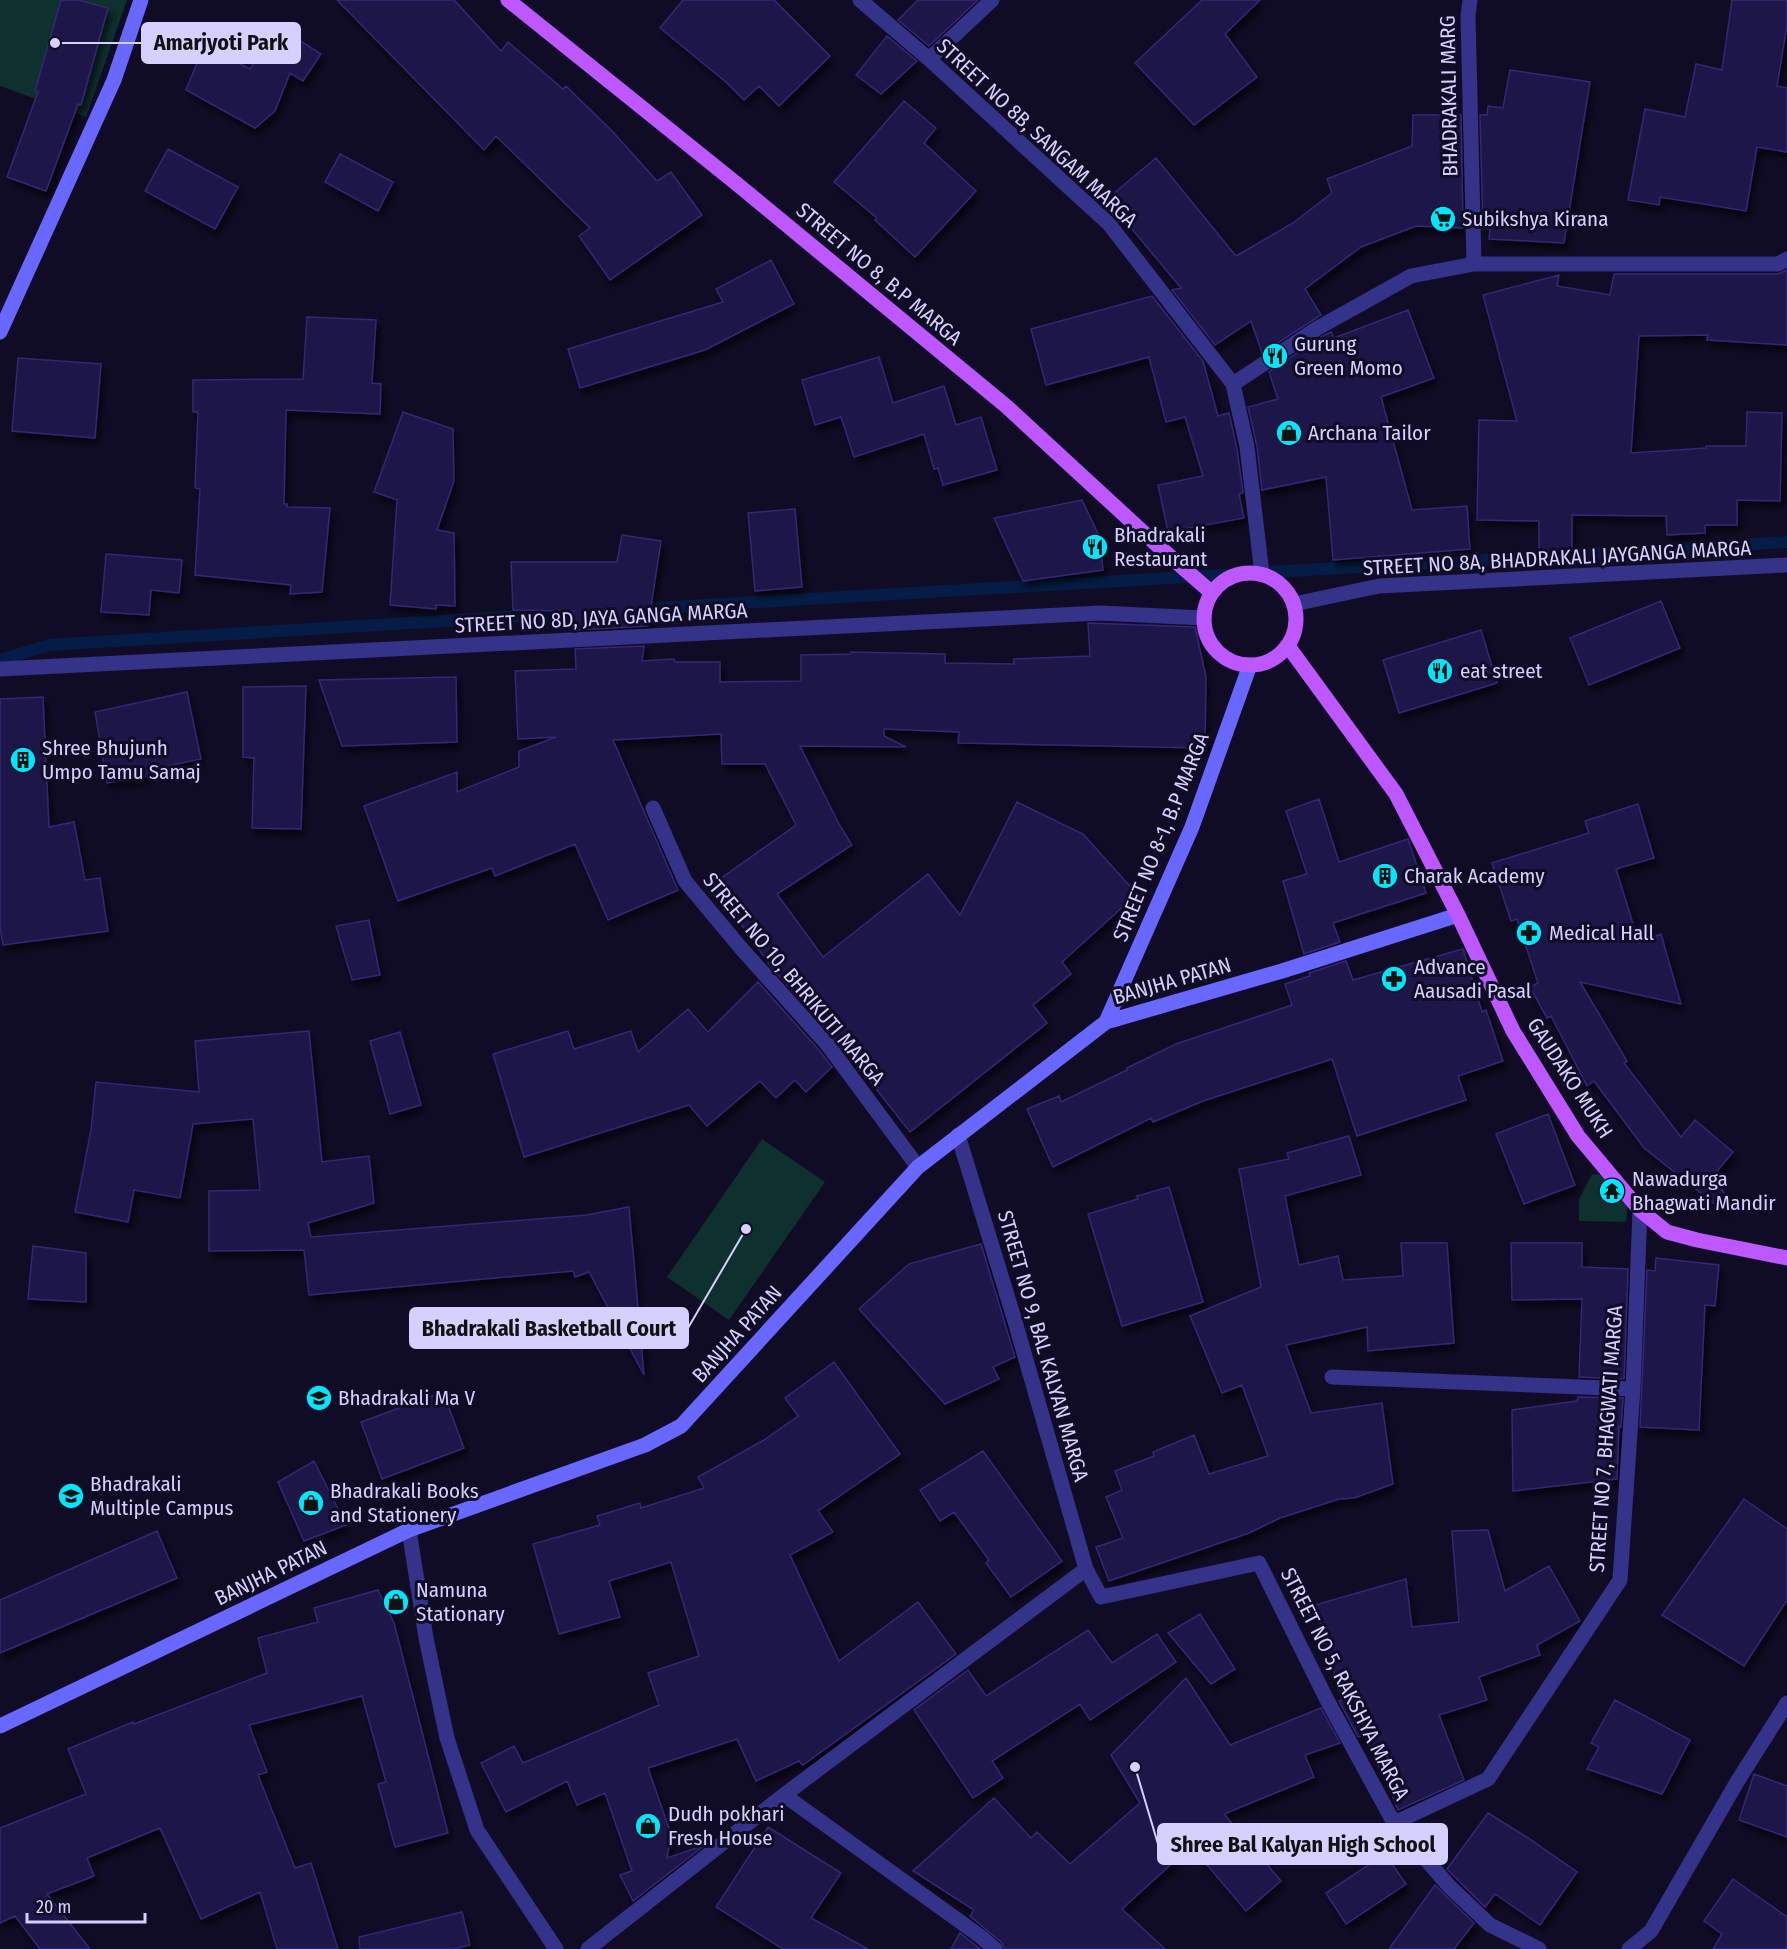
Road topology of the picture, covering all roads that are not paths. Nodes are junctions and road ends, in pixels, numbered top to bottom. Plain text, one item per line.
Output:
1 (141, 0) edge
2 (508, 0) edge
3 (860, 0) edge
4 (992, 0) edge
5 (1470, 0) edge
6 (928, 59) junction
7 (1787, 259) edge
8 (1474, 264) junction
9 (0, 332) edge
10 (1233, 384) junction
11 (1787, 565) edge
12 (1262, 574) junction
13 (1212, 593) junction
14 (1294, 604) junction
15 (1204, 618) junction
16 (1288, 646) junction
17 (1250, 665) junction
18 (0, 669) edge
19 (653, 808) dead end
20 (1458, 915) junction
21 (1106, 1022) junction
22 (958, 1135) junction
23 (918, 1167) junction
24 (1640, 1210) junction
25 (1787, 1258) edge
26 (1332, 1377) dead end
27 (1633, 1389) junction
28 (409, 1530) junction
29 (1086, 1569) junction
30 (1787, 1703) edge
31 (0, 1726) edge
32 (784, 1795) junction
33 (1394, 1823) junction
34 (556, 1949) edge
35 (588, 1949) edge
36 (995, 1949) edge
37 (1539, 1949) edge
38 (1629, 1949) edge

1 - 9 main road
2 - 13 main road, STREET NO 8, B.P MARGA
3 - 6 street, STREET NO 8B, SANGAM MARGA
4 - 6 street
5 - 8 street, BHADRAKALI MARG
6 - 10 street, STREET NO 8B, SANGAM MARGA
7 - 8 street
8 - 10 street
10 - 12 street, STREET NO 8B, SANGAM MARGA
11 - 14 street, STREET NO 8A, BHADRAKALI JAYGANGA MARGA
12 - 13 main road
12 - 14 main road
13 - 15 main road
14 - 16 main road
15 - 17 main road
15 - 18 street, STREET NO 8D, JAYA GANGA MARGA
16 - 17 main road
16 - 20 main road
17 - 21 main road, STREET NO 8-1, B.P MARGA
19 - 23 street, STREET NO 10, BHRIKUTI MARGA
20 - 21 main road, BANJHA PATAN
20 - 24 main road, GAUDAKO MUKH
21 - 22 main road, BANJHA PATAN
22 - 23 main road, BANJHA PATAN
22 - 29 street, STREET NO 9, BAL KALYAN MARGA
23 - 28 main road, BANJHA PATAN
24 - 25 main road, GAUDAKO MUKH
24 - 27 street, STREET NO 7, BHAGWATI MARGA
26 - 27 street
27 - 33 street, STREET NO 7, BHAGWATI MARGA
28 - 31 main road, BANJHA PATAN
28 - 34 street
29 - 32 street
29 - 33 street, STREET NO 5, RAKSHYA MARGA
30 - 38 street
32 - 35 street
32 - 36 street
33 - 37 street, STREET NO 5, RAKSHYA MARGA

